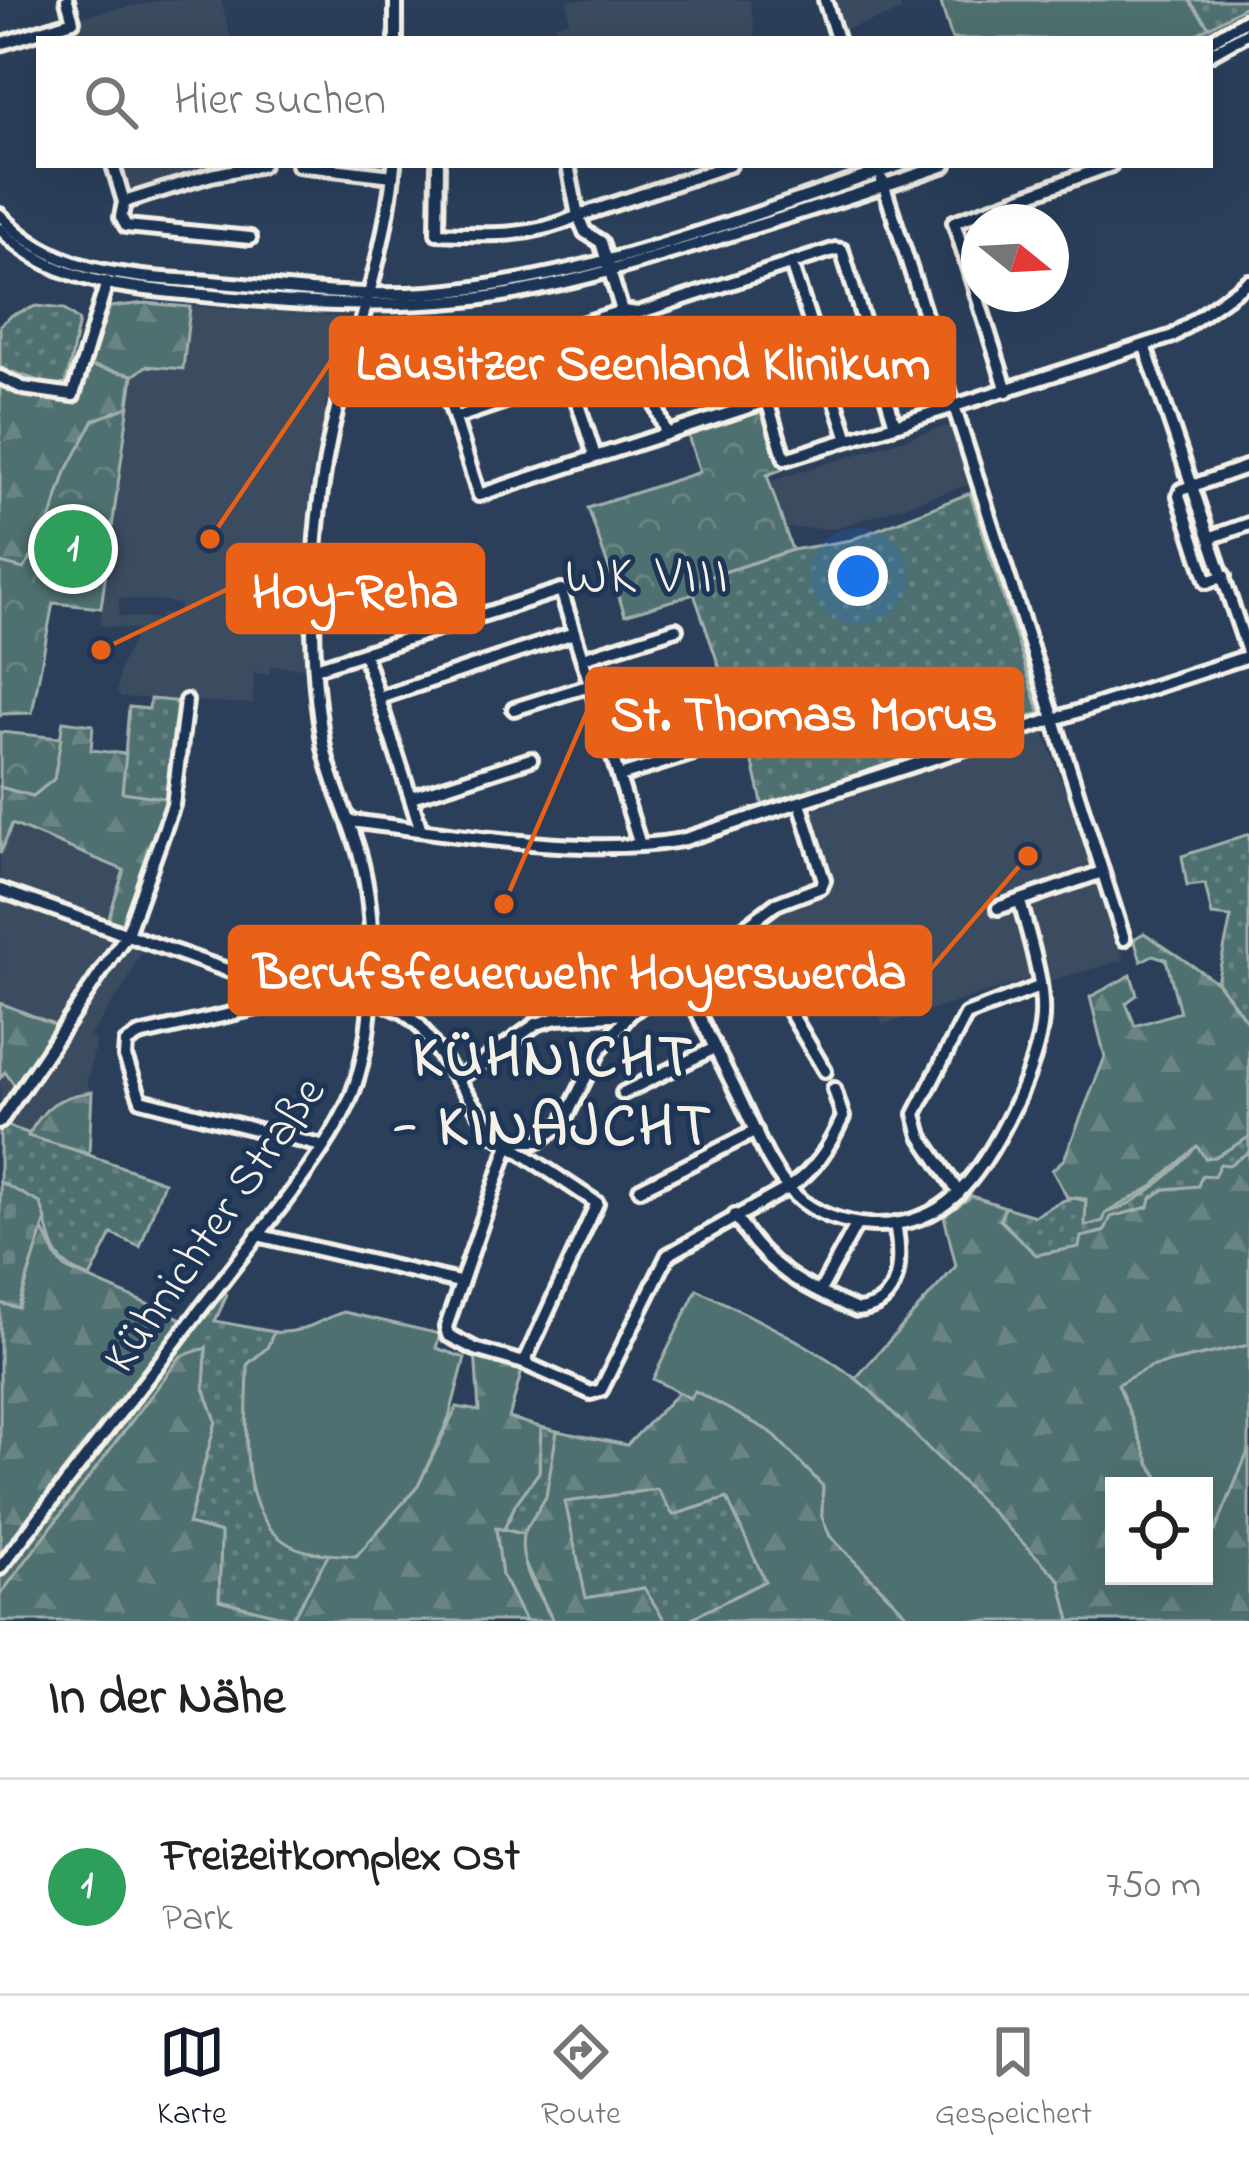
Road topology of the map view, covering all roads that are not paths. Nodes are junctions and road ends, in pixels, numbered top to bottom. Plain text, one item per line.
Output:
1 (67, 0) edge
2 (396, 0) edge
3 (825, 0) edge
4 (1249, 18) edge
5 (73, 21) junction
6 (1249, 32) edge
7 (77, 36) edge
8 (396, 36) edge
9 (836, 36) edge
10 (1213, 39) edge
11 (0, 44) edge
12 (1213, 52) edge
13 (114, 168) edge
14 (245, 168) edge
15 (356, 168) edge
16 (439, 168) edge
17 (569, 168) edge
18 (721, 168) edge
19 (879, 168) edge
20 (936, 168) edge
21 (1103, 168) edge
22 (394, 170) edge
23 (884, 186) junction
24 (124, 202) junction
25 (0, 215) edge
26 (578, 216) junction
27 (0, 230) edge
28 (250, 238) dead end
29 (791, 263) junction
30 (609, 265) junction
31 (107, 279) junction
32 (1249, 281) edge
33 (370, 301) junction
34 (622, 311) junction
35 (555, 333) junction
36 (1145, 347) junction
37 (0, 377) edge
38 (571, 379) junction
39 (1007, 391) junction
40 (955, 406) junction
41 (455, 418) junction
42 (895, 424) junction
43 (666, 433) junction
44 (848, 439) junction
45 (595, 456) junction
46 (1249, 466) edge
47 (1190, 486) junction
48 (1249, 524) edge
49 (1211, 537) junction
50 (1223, 576) junction
51 (676, 629) dead end
52 (574, 633) junction
53 (364, 652) junction
54 (1249, 655) edge
55 (583, 658) junction
56 (316, 668) junction
57 (591, 686) junction
58 (693, 687) dead end
59 (380, 698) junction
60 (186, 701) dead end
61 (514, 709) dead end
62 (602, 717) junction
63 (1053, 720) junction
64 (712, 747) dead end
65 (531, 759) dead end
66 (620, 776) junction
67 (412, 797) junction
68 (800, 803) junction
69 (350, 821) junction
70 (421, 830) junction
71 (640, 845) junction
72 (1102, 872) junction
73 (0, 890) edge
74 (1020, 901) junction
75 (998, 908) dead end
76 (741, 929) junction
77 (127, 934) junction
78 (1124, 939) dead end
79 (681, 977) junction
80 (1039, 987) junction
81 (295, 994) junction
82 (369, 998) junction
83 (630, 1014) junction
84 (610, 1017) junction
85 (616, 1030) junction
86 (715, 1048) junction
87 (825, 1071) dead end
88 (457, 1081) junction
89 (834, 1089) dead end
90 (623, 1093) dead end
91 (0, 1122) edge
92 (756, 1131) junction
93 (321, 1146) junction
94 (508, 1147) junction
95 (788, 1188) junction
96 (640, 1189) dead end
97 (958, 1193) junction
98 (735, 1215) junction
99 (895, 1223) junction
100 (856, 1225) junction
101 (257, 1235) junction
102 (459, 1282) junction
103 (820, 1291) junction
104 (524, 1363) junction
105 (0, 1568) edge

1 - 5 street
2 - 8 street
3 - 9 street
4 - 10 street
5 - 7 street
5 - 11 street
6 - 12 street
13 - 24 street
14 - 24 street
15 - 22 street
16 - 26 street
17 - 26 street
18 - 26 street
19 - 23 street
19 - 30 street
20 - 23 street
21 - 39 street
22 - 33 street, Kühnichter Straße
23 - 30 street
23 - 40 street
24 - 28 street
25 - 31 street
26 - 30 street
27 - 31 street
29 - 34 street
29 - 42 street
29 - 44 street
30 - 33 street
30 - 34 street
31 - 33 street
31 - 37 street
32 - 36 street
33 - 56 street, Kühnichter Straße
34 - 35 street
34 - 43 street
35 - 38 street
35 - 41 street
36 - 39 street
36 - 47 street
38 - 41 street
38 - 45 street
39 - 40 street
40 - 42 street
40 - 63 street
41 - 45 street
42 - 44 street
43 - 44 street
43 - 45 street
46 - 47 street
47 - 49 street
47 - 50 street
48 - 49 street
49 - 50 street
50 - 54 street
51 - 55 street
52 - 53 street
52 - 55 street
52 - 59 street
53 - 56 street
53 - 59 street
54 - 63 street
55 - 57 street
56 - 69 street, Kühnichter Straße
57 - 61 street
57 - 62 street
58 - 62 street
59 - 67 street
60 - 77 street
62 - 66 street
63 - 68 street
63 - 72 street
64 - 66 street
65 - 67 street
66 - 71 street
67 - 70 street
68 - 71 street
68 - 76 street
69 - 70 street
69 - 82 street, Kühnichter Straße
70 - 71 street
72 - 74 street
72 - 78 street
73 - 77 street
74 - 75 street
74 - 80 street
76 - 79 street
76 - 87 street
77 - 81 street
77 - 91 street
79 - 83 street
79 - 86 street
80 - 97 street
80 - 97 street
81 - 82 street
81 - 93 street
82 - 88 street
82 - 93 street, Kühnichter Straße
83 - 84 street
83 - 85 street
84 - 85 street
84 - 88 street
85 - 94 street
86 - 90 street
86 - 92 street
88 - 94 street
89 - 95 street
92 - 95 street
92 - 96 street
93 - 101 street, Kühnichter Straße
94 - 102 street
94 - 104 street
95 - 98 street
95 - 100 street
97 - 99 street
98 - 103 street
98 - 104 street
99 - 100 street
99 - 103 street
100 - 103 street
101 - 102 street
101 - 105 street, Kühnichter Straße
102 - 104 street

